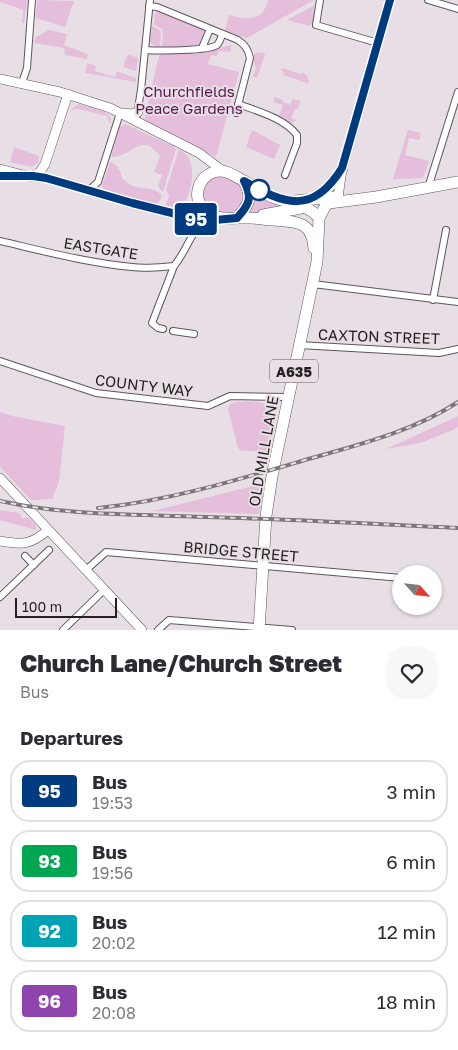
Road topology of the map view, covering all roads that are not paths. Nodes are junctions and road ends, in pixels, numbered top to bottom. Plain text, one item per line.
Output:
1 (32, 0) edge
2 (320, 0) edge
3 (390, 0) edge
4 (428, 0) edge
5 (149, 3) edge
6 (458, 9) edge
7 (210, 29) junction
8 (222, 34) junction
9 (378, 43) junction
10 (202, 48) junction
11 (145, 50) junction
12 (0, 79) edge
13 (22, 83) junction
14 (458, 92) edge
15 (68, 94) junction
16 (456, 103) edge
17 (238, 104) junction
18 (120, 113) junction
19 (236, 113) dead end
20 (137, 117) junction
21 (342, 168) junction
22 (0, 169) edge
23 (223, 171) junction
24 (285, 175) dead end
25 (0, 176) edge
26 (30, 176) junction
27 (244, 181) junction
28 (458, 182) edge
29 (428, 188) junction
30 (88, 191) junction
31 (394, 193) junction
32 (338, 197) junction
33 (307, 203) junction
34 (327, 203) junction
35 (237, 218) junction
36 (251, 218) junction
37 (319, 218) junction
38 (223, 219) junction
39 (204, 221) junction
40 (446, 230) dead end
41 (0, 241) edge
42 (174, 266) junction
43 (431, 266) dead end
44 (439, 268) junction
45 (313, 282) junction
46 (433, 300) junction
47 (458, 302) edge
48 (163, 329) dead end
49 (173, 330) dead end
50 (194, 334) dead end
51 (300, 345) junction
52 (458, 349) edge
53 (0, 362) edge
54 (288, 397) junction
55 (0, 478) edge
56 (48, 530) junction
57 (0, 541) edge
58 (49, 550) dead end
59 (25, 556) dead end
60 (34, 565) junction
61 (263, 566) junction
62 (86, 570) junction
63 (392, 577) edge
64 (104, 590) junction
65 (2, 592) edge
66 (259, 629) edge
67 (63, 630) edge
68 (142, 630) edge
69 (158, 630) edge
70 (292, 630) edge

1 - 13 street
2 - 9 street
3 - 9 street
4 - 6 street
5 - 7 street
5 - 11 street
7 - 8 street
7 - 10 street
8 - 10 street
8 - 17 street
9 - 21 street
10 - 11 street
11 - 20 street
12 - 13 street
13 - 15 street
14 - 16 street
15 - 18 street
15 - 26 street
16 - 29 street
17 - 19 street
17 - 24 street
18 - 20 street
18 - 30 street
20 - 23 street
21 - 32 street
21 - 33 highway
22 - 26 street
23 - 27 highway, A635
23 - 38 highway
25 - 26 street
26 - 30 street
27 - 33 highway, A635
27 - 35 highway
28 - 29 highway, A635
29 - 31 highway, A635
30 - 39 street
31 - 32 highway, A635
31 - 34 highway, A635
32 - 33 highway, A635
32 - 34 highway, A635
33 - 34 highway, A635
33 - 36 highway, A635
33 - 37 highway
34 - 37 highway, OLD MILL LANE / A635
35 - 36 highway, A635
35 - 38 highway, A635
36 - 45 highway, OLD MILL LANE / A635
37 - 45 highway, OLD MILL LANE / A635
38 - 39 street
39 - 42 street
40 - 44 street
41 - 42 street, EASTGATE
42 - 48 street
43 - 44 street
44 - 46 street
45 - 46 street
45 - 51 highway, OLD MILL LANE / A635
46 - 47 street
49 - 50 street
51 - 52 street, CAXTON STREET
51 - 54 highway, OLD MILL LANE / A635
53 - 54 street, COUNTY WAY
54 - 61 highway, OLD MILL LANE / A635
55 - 56 street
56 - 57 street
56 - 62 street
58 - 60 street
59 - 60 street
60 - 65 street
61 - 62 street, BRIDGE STREET
61 - 63 street, BRIDGE STREET
61 - 66 highway, OLD MILL LANE / A635
62 - 64 street
64 - 67 street
64 - 68 street
66 - 69 street
66 - 70 street

